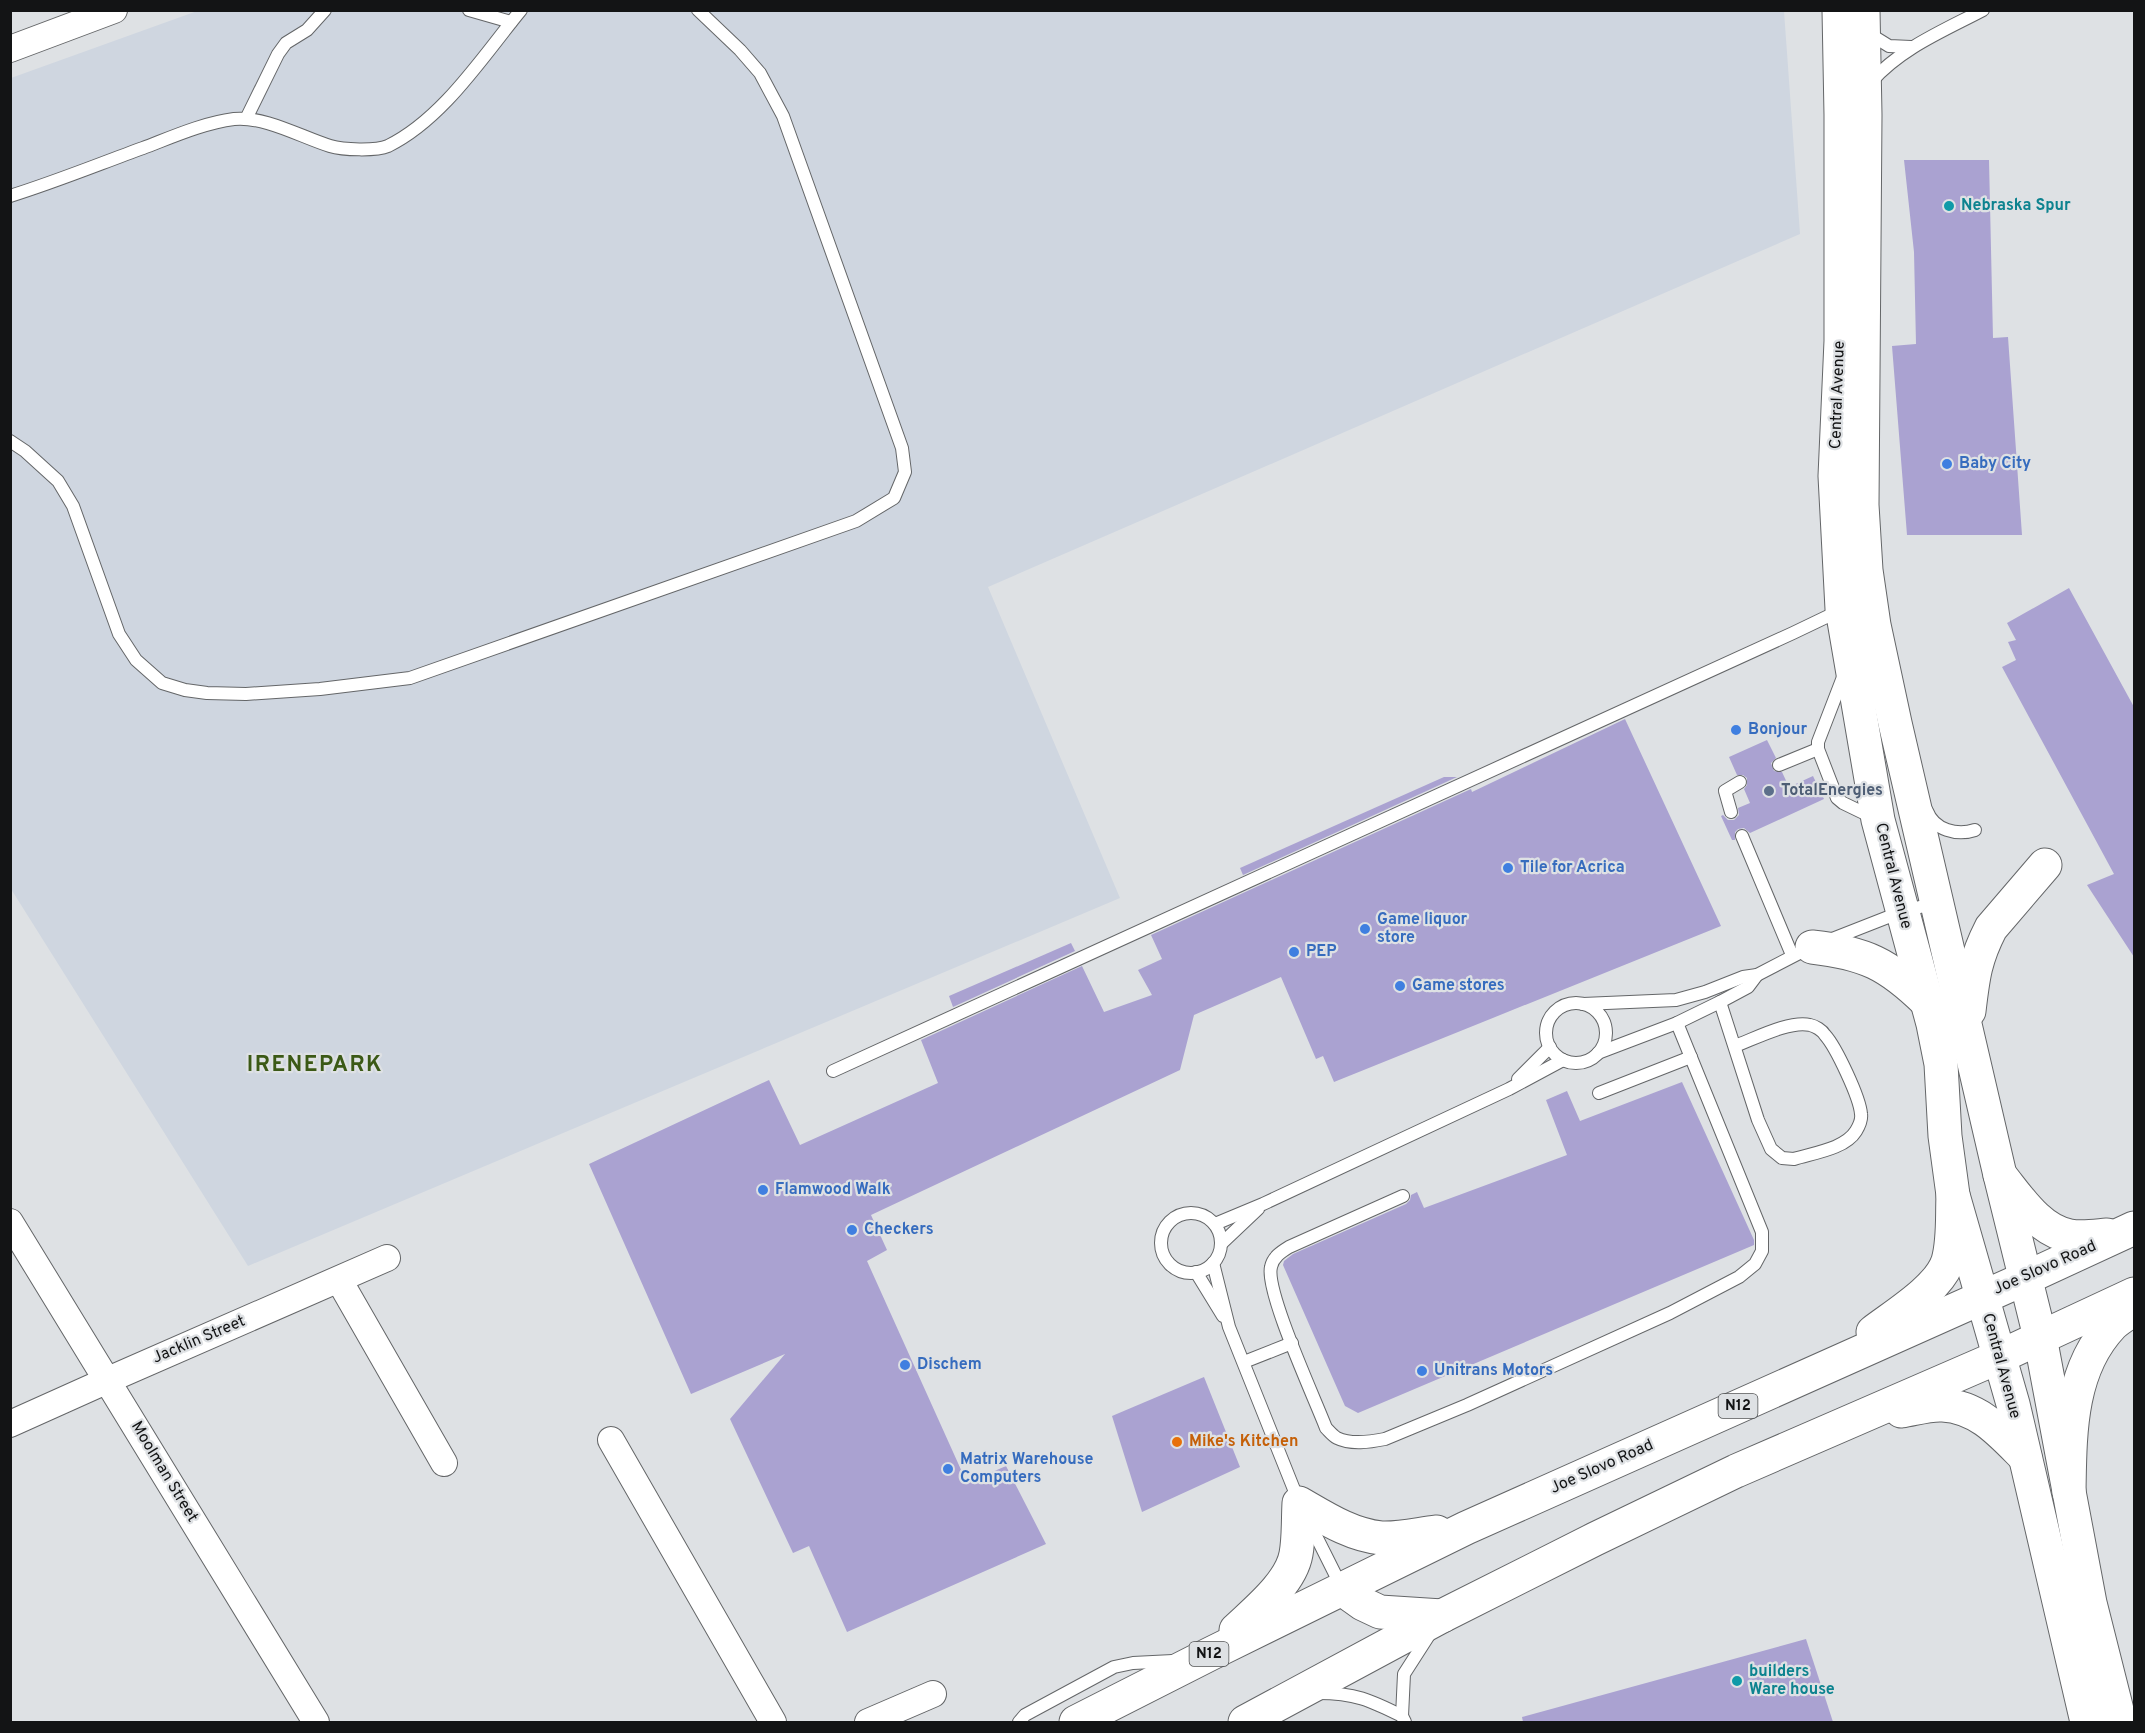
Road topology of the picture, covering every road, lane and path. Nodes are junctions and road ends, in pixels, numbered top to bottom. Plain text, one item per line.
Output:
1 (114, 10) edge
2 (325, 10) edge
3 (469, 10) edge
4 (521, 10) edge
5 (698, 10) edge
6 (1983, 10) edge
7 (1855, 17) edge
8 (511, 22) junction
9 (1911, 47) junction
10 (10, 49) edge
11 (1864, 90) junction
12 (246, 119) junction
13 (10, 196) edge
14 (10, 441) edge
15 (1842, 609) junction
16 (1850, 658) junction
17 (1894, 723) junction
18 (1818, 749) junction
19 (1779, 765) dead end
20 (1740, 782) dead end
21 (1731, 812) dead end
22 (1878, 820) junction
23 (1975, 830) dead end
24 (1742, 836) dead end
25 (2044, 865) dead end
26 (1937, 902) junction
27 (1901, 912) junction
28 (1802, 951) junction
29 (1757, 975) junction
30 (1926, 1001) junction
31 (1720, 1002) junction
32 (1583, 1004) junction
33 (1677, 1023) junction
34 (1967, 1029) junction
35 (1550, 1047) junction
36 (1735, 1047) junction
37 (1598, 1053) junction
38 (1691, 1057) junction
39 (1563, 1060) junction
40 (833, 1071) dead end
41 (1509, 1089) junction
42 (1599, 1093) dead end
43 (2000, 1174) junction
44 (1953, 1195) junction
45 (1403, 1196) dead end
46 (1263, 1204) junction
47 (10, 1222) edge
48 (1215, 1224) junction
49 (2128, 1230) edge
50 (1221, 1244) junction
51 (387, 1258) dead end
52 (1213, 1263) junction
53 (1196, 1272) junction
54 (2026, 1278) junction
55 (339, 1280) junction
56 (2134, 1294) edge
57 (1982, 1297) junction
58 (2134, 1309) edge
59 (1230, 1327) junction
60 (2040, 1337) junction
61 (1292, 1343) junction
62 (2001, 1356) junction
63 (1244, 1362) junction
64 (1826, 1368) junction
65 (108, 1380) junction
66 (1866, 1416) junction
67 (10, 1424) edge
68 (611, 1440) dead end
69 (2025, 1457) junction
70 (444, 1463) dead end
71 (2069, 1492) junction
72 (1299, 1503) junction
73 (1466, 1528) junction
74 (2054, 1586) junction
75 (1342, 1589) junction
76 (1442, 1616) junction
77 (1205, 1656) junction
78 (1300, 1693) junction
79 (933, 1694) dead end
80 (1403, 1719) edge
81 (316, 1722) edge
82 (773, 1722) edge
83 (868, 1722) edge
84 (1019, 1722) edge
85 (1076, 1722) edge
86 (1245, 1722) edge
87 (2069, 1722) edge
88 (2087, 1722) edge
89 (2120, 1722) edge

1 - 10 street
2 - 12 lane
3 - 8 lane
4 - 8 lane
5 - 14 lane
6 - 9 lane
7 - 9 lane
7 - 11 main road, Central Avenue
7 - 15 main road, Central Avenue
8 - 12 lane
9 - 11 lane
11 - 17 main road, Central Avenue
12 - 13 lane
15 - 16 main road, Central Avenue
15 - 40 lane
16 - 18 lane
16 - 22 main road, Central Avenue
17 - 23 lane
17 - 26 main road, Central Avenue
18 - 19 lane
18 - 22 lane
20 - 21 lane
22 - 27 main road, Central Avenue
24 - 28 lane
25 - 34 main road
26 - 27 lane
26 - 34 main road, Central Avenue
27 - 28 lane
27 - 30 main road, Central Avenue
28 - 29 lane
28 - 30 main road
29 - 31 lane
29 - 32 lane
30 - 44 main road, Central Avenue
31 - 33 lane
31 - 36 lane
32 - 35 lane
32 - 37 lane
33 - 37 lane
33 - 38 lane
34 - 43 main road, Central Avenue
35 - 39 lane
35 - 41 lane
36 - 36 lane
37 - 39 lane
38 - 42 lane
38 - 61 lane
39 - 41 lane
41 - 46 lane
43 - 49 main road
43 - 54 main road, Central Avenue
44 - 57 main road, Central Avenue
44 - 64 main road
45 - 61 lane
46 - 48 lane
46 - 50 lane
47 - 65 street, Moolman Street
48 - 50 lane
48 - 53 lane
49 - 54 main road, Joe Slovo Road / N12
50 - 52 lane
51 - 55 street, Jacklin Street
52 - 53 lane
52 - 59 lane
53 - 59 lane
54 - 57 main road, Joe Slovo Road / N12
54 - 60 main road, Central Avenue
55 - 65 street, Jacklin Street
55 - 70 street
56 - 60 main road
57 - 62 main road, Central Avenue
57 - 64 main road, Joe Slovo Road / N12
58 - 71 main road
59 - 63 lane
60 - 62 main road
60 - 71 main road, Central Avenue
61 - 63 lane
62 - 66 main road
62 - 69 main road, Central Avenue
63 - 72 lane
64 - 73 main road, Joe Slovo Road / N12
65 - 67 street, Jacklin Street
65 - 81 street, Moolman Street
66 - 69 main road
66 - 76 main road
68 - 82 street
69 - 74 main road, Central Avenue
71 - 89 main road, Central Avenue
72 - 73 main road
72 - 75 lane
72 - 77 main road
73 - 75 main road, Joe Slovo Road / N12
74 - 87 main road
74 - 88 main road, Central Avenue
75 - 76 main road
75 - 77 main road, Joe Slovo Road / N12
76 - 78 main road
76 - 80 lane
77 - 84 lane
77 - 85 main road, Joe Slovo Road / N12
78 - 80 lane
78 - 86 main road
79 - 83 street

